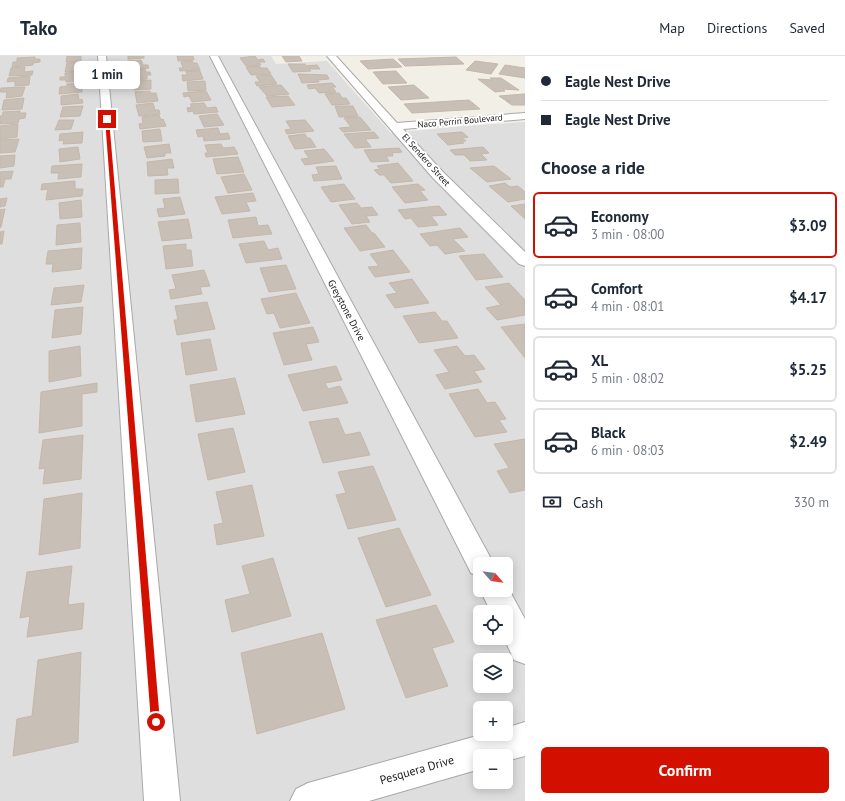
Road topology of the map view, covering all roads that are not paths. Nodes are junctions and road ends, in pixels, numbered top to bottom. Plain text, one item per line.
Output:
1 (102, 56) edge
2 (214, 56) edge
3 (331, 56) edge
4 (525, 116) edge
5 (396, 126) junction
6 (525, 261) edge
7 (476, 557) edge
8 (513, 626) edge
9 (525, 649) edge
10 (525, 739) edge
11 (162, 801) edge
12 (308, 801) edge

1 - 11 street
2 - 7 street, Greystone Drive
3 - 5 street, El Sendero Street
4 - 5 street, Naco Perrin Boulevard
5 - 6 street, El Sendero Street
8 - 9 street
10 - 12 street, Pesquera Drive

